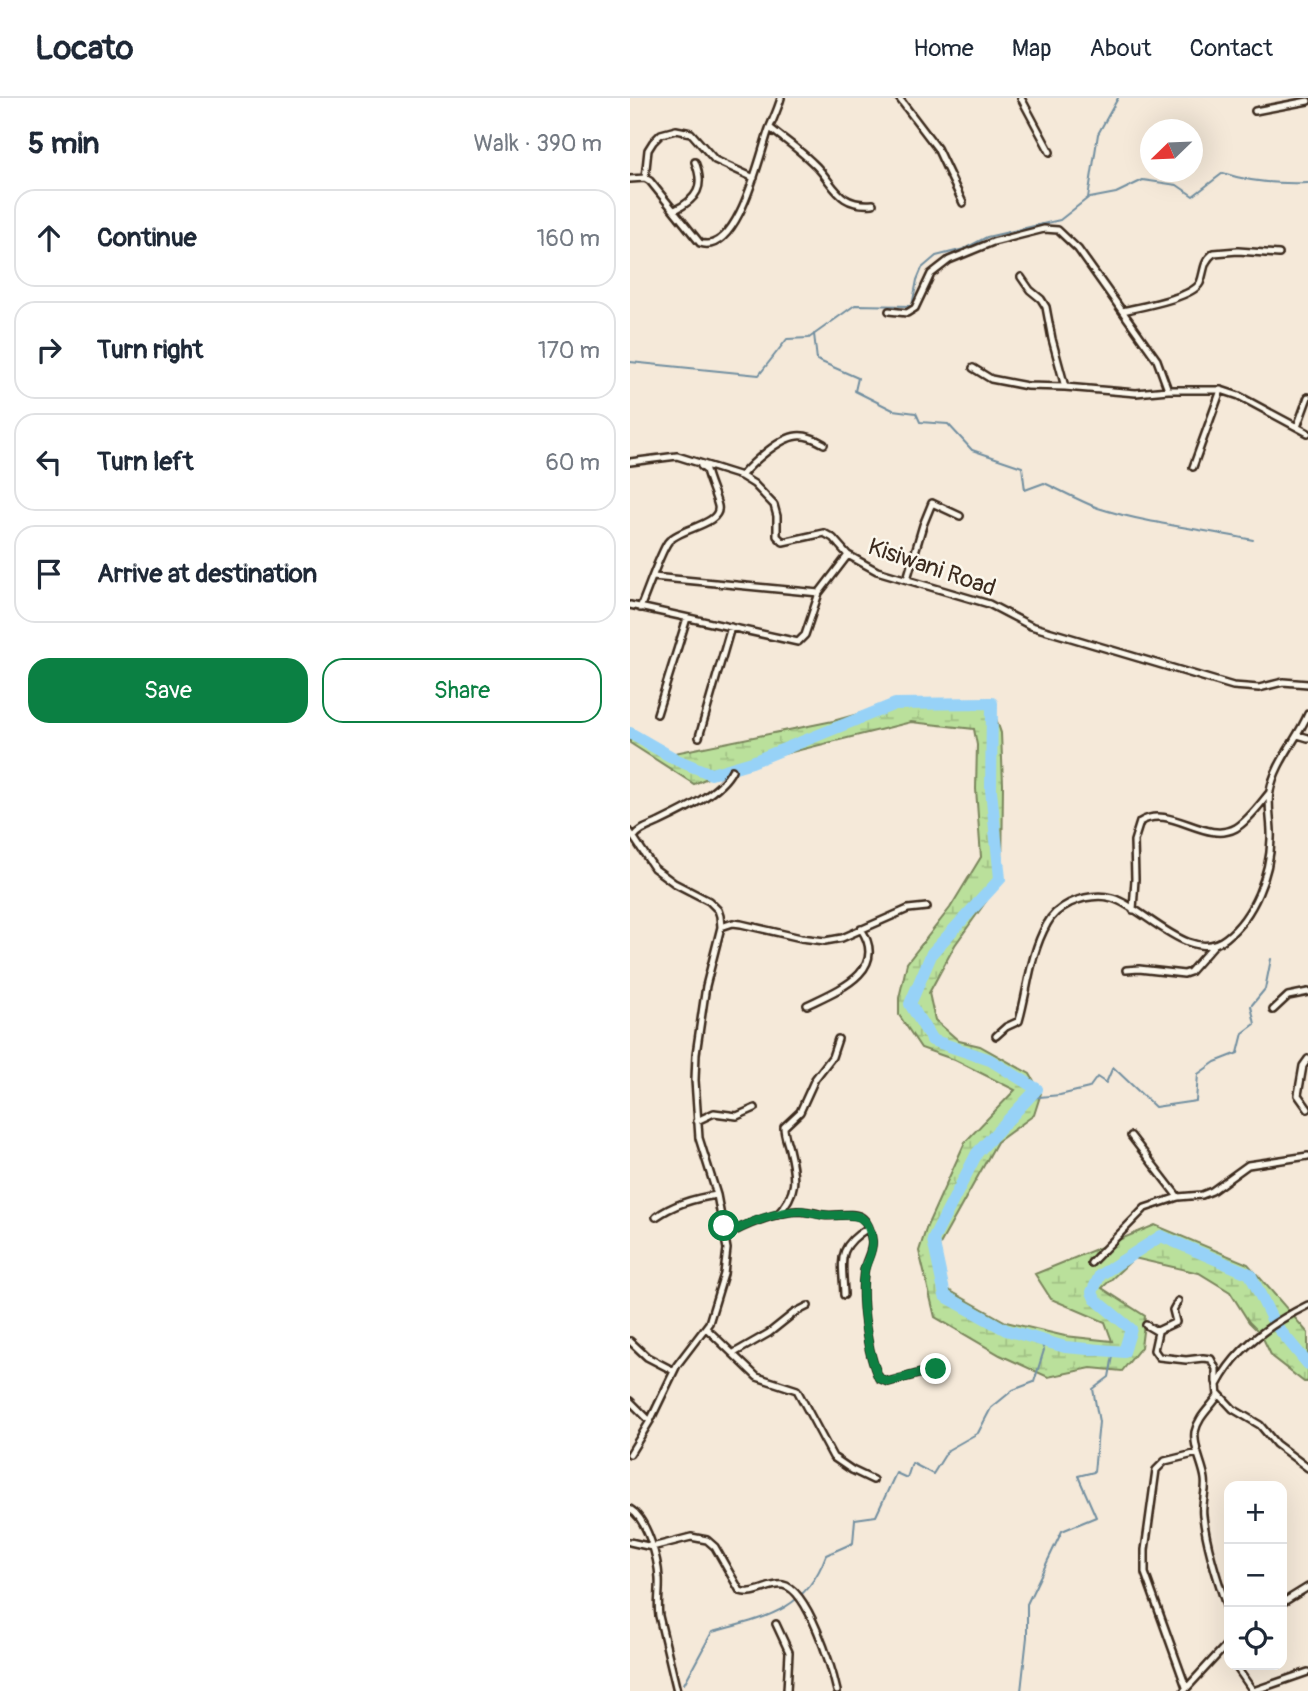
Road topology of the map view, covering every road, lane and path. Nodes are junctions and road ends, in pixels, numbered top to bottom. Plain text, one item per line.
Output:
1 (781, 98) edge
2 (899, 98) edge
3 (1021, 98) edge
4 (1308, 100) edge
5 (1255, 111) dead end
6 (770, 128) junction
7 (1050, 152) dead end
8 (695, 162) dead end
9 (645, 178) junction
10 (754, 178) junction
11 (630, 179) edge
12 (963, 203) dead end
13 (873, 204) dead end
14 (675, 210) junction
15 (1279, 254) dead end
16 (1021, 277) dead end
17 (888, 311) dead end
18 (1122, 311) junction
19 (973, 368) dead end
20 (1066, 387) junction
21 (1168, 390) junction
22 (1221, 390) junction
23 (1308, 397) edge
24 (1297, 427) junction
25 (1308, 433) edge
26 (824, 444) dead end
27 (696, 461) junction
28 (630, 462) edge
29 (1193, 467) dead end
30 (741, 476) junction
31 (960, 516) dead end
32 (848, 555) junction
33 (653, 577) junction
34 (906, 579) junction
35 (819, 593) junction
36 (630, 606) edge
37 (640, 608) junction
38 (687, 618) junction
39 (731, 627) junction
40 (1308, 684) edge
41 (657, 714) dead end
42 (1308, 714) edge
43 (1297, 735) junction
44 (699, 737) dead end
45 (1308, 738) edge
46 (732, 770) dead end
47 (1270, 792) junction
48 (632, 834) edge
49 (927, 907) dead end
50 (1133, 910) junction
51 (721, 926) junction
52 (861, 929) junction
53 (1214, 945) junction
54 (1126, 970) dead end
55 (1308, 992) edge
56 (807, 1004) dead end
57 (1273, 1010) dead end
58 (996, 1036) dead end
59 (838, 1039) dead end
60 (1308, 1059) edge
61 (755, 1108) dead end
62 (1308, 1109) edge
63 (697, 1121) junction
64 (1131, 1136) dead end
65 (1308, 1156) edge
66 (717, 1195) junction
67 (1178, 1197) junction
68 (777, 1215) junction
69 (656, 1217) dead end
70 (868, 1227) junction
71 (726, 1236) junction
72 (1091, 1263) dead end
73 (844, 1295) dead end
74 (1178, 1301) dead end
75 (1308, 1305) edge
76 (808, 1306) dead end
77 (1146, 1325) dead end
78 (706, 1328) junction
79 (1157, 1331) junction
80 (630, 1341) edge
81 (734, 1353) junction
82 (936, 1369) dead end
83 (674, 1371) junction
84 (1217, 1385) junction
85 (1218, 1393) junction
86 (630, 1401) edge
87 (650, 1420) junction
88 (1198, 1453) junction
89 (630, 1454) edge
90 (1308, 1468) edge
91 (873, 1480) dead end
92 (630, 1509) edge
93 (630, 1542) edge
94 (652, 1547) junction
95 (1308, 1587) edge
96 (1287, 1600) edge
97 (1227, 1607) edge
98 (776, 1624) dead end
99 (1224, 1650) edge
100 (1239, 1670) edge
101 (1308, 1672) edge
102 (1185, 1689) edge
103 (677, 1691) edge
104 (787, 1691) edge
105 (837, 1691) edge
106 (1253, 1691) edge

1 - 6 street
2 - 12 street
3 - 7 street
4 - 5 street
6 - 10 street
6 - 13 street
8 - 14 street
9 - 10 street
9 - 11 street
9 - 14 street
10 - 14 street
15 - 18 street
16 - 20 street
17 - 18 street
18 - 21 street
19 - 20 street
20 - 21 street
21 - 22 street
22 - 24 street
22 - 29 street
23 - 24 street
24 - 25 street
26 - 30 street
27 - 28 street, Kisiwani Road
27 - 30 street, Kisiwani Road
27 - 33 street
30 - 32 street, Kisiwani Road
31 - 34 street
32 - 34 street, Kisiwani Road
32 - 35 street
33 - 35 street
33 - 37 street
34 - 40 street, Kisiwani Road
35 - 39 street
36 - 37 street
37 - 38 street
38 - 39 street
38 - 41 street
39 - 44 street
42 - 43 street
43 - 45 street
43 - 47 street
46 - 48 street
47 - 50 street
47 - 53 street
48 - 51 street
49 - 52 street
50 - 53 street
50 - 58 street
51 - 52 street
51 - 63 street
52 - 56 street
53 - 54 street
55 - 57 street
59 - 68 street
60 - 62 street
61 - 63 street
63 - 66 street
64 - 67 street
65 - 67 street
66 - 69 street
66 - 71 street
67 - 72 street
68 - 70 street
68 - 71 street
70 - 73 street
70 - 82 street
71 - 78 street
74 - 79 street
75 - 84 street
76 - 81 street
77 - 79 street
78 - 81 street
78 - 83 street
79 - 84 street
80 - 83 street
81 - 91 street
83 - 87 street
84 - 85 street
85 - 88 street
85 - 90 street
86 - 87 street
87 - 89 street
88 - 97 street
88 - 102 street
92 - 94 street
93 - 94 street
94 - 103 street
94 - 105 street
95 - 96 street
98 - 104 street
99 - 102 street
100 - 106 street
101 - 106 street

